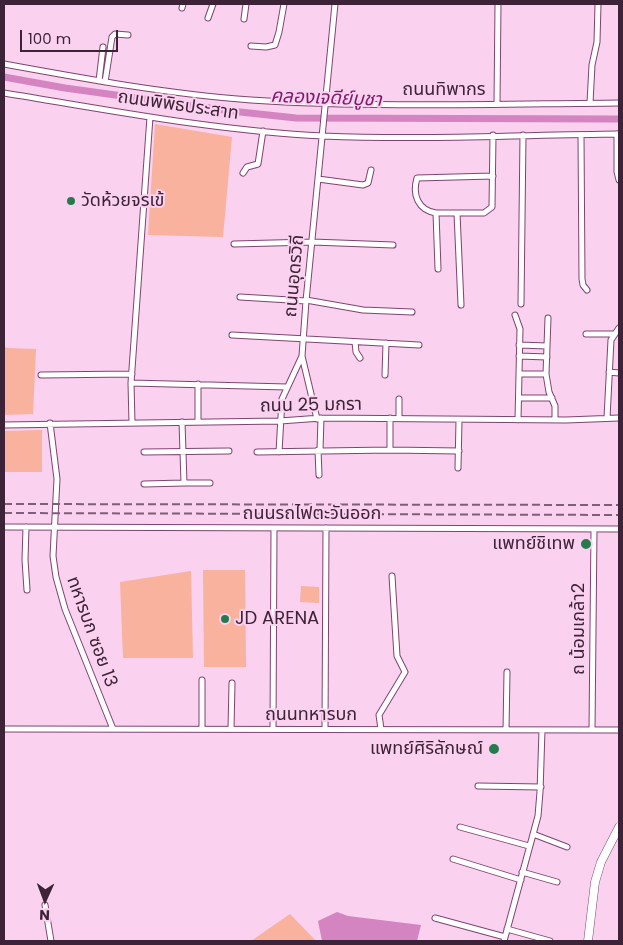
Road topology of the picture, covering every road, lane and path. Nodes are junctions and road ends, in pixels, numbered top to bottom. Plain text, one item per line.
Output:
1 (213, 4) edge
2 (246, 4) edge
3 (284, 4) edge
4 (335, 4) edge
5 (498, 4) edge
6 (598, 4) edge
7 (208, 18) dead end
8 (244, 19) dead end
9 (128, 35) dead end
10 (251, 46) dead end
11 (103, 47) dead end
12 (4, 64) edge
13 (102, 81) junction
14 (4, 93) edge
15 (590, 103) junction
16 (619, 103) edge
17 (326, 104) junction
18 (497, 104) junction
19 (150, 117) junction
20 (263, 131) junction
21 (618, 134) edge
22 (523, 135) junction
23 (582, 135) junction
24 (323, 136) junction
25 (493, 136) junction
26 (371, 170) dead end
27 (243, 173) dead end
28 (493, 176) junction
29 (318, 179) junction
30 (619, 180) edge
31 (436, 213) junction
32 (458, 213) junction
33 (312, 242) junction
34 (234, 244) dead end
35 (394, 246) dead end
36 (438, 269) dead end
37 (587, 290) dead end
38 (240, 297) dead end
39 (306, 300) junction
40 (521, 304) dead end
41 (461, 305) dead end
42 (412, 312) dead end
43 (515, 315) dead end
44 (548, 318) dead end
45 (617, 332) edge
46 (586, 334) dead end
47 (232, 335) dead end
48 (304, 339) junction
49 (355, 342) junction
50 (386, 343) junction
51 (419, 345) dead end
52 (520, 345) junction
53 (547, 346) junction
54 (302, 356) junction
55 (519, 356) junction
56 (547, 357) junction
57 (360, 358) dead end
58 (609, 372) junction
59 (619, 373) edge
60 (132, 374) junction
61 (519, 374) junction
62 (546, 374) junction
63 (41, 375) dead end
64 (385, 375) dead end
65 (131, 383) junction
66 (198, 384) junction
67 (287, 387) junction
68 (519, 398) junction
69 (552, 398) junction
70 (399, 399) dead end
71 (319, 418) junction
72 (390, 418) junction
73 (399, 418) junction
74 (607, 418) junction
75 (619, 418) edge
76 (459, 420) junction
77 (518, 420) junction
78 (555, 420) junction
79 (198, 421) junction
80 (280, 421) junction
81 (132, 422) junction
82 (182, 422) junction
83 (50, 423) junction
84 (4, 425) edge
85 (229, 450) dead end
86 (319, 450) junction
87 (390, 450) junction
88 (184, 451) junction
89 (459, 451) junction
90 (144, 452) dead end
91 (257, 452) dead end
92 (279, 452) junction
93 (458, 468) dead end
94 (319, 475) dead end
95 (184, 483) junction
96 (210, 483) dead end
97 (144, 484) dead end
98 (4, 527) edge
99 (26, 527) junction
100 (56, 528) junction
101 (274, 528) junction
102 (326, 528) junction
103 (594, 529) junction
104 (619, 529) edge
105 (392, 576) dead end
106 (27, 590) dead end
107 (507, 672) dead end
108 (202, 680) dead end
109 (232, 683) dead end
110 (4, 729) edge
111 (114, 729) junction
112 (202, 729) junction
113 (231, 729) junction
114 (273, 729) junction
115 (326, 729) junction
116 (381, 729) junction
117 (506, 730) junction
118 (542, 730) junction
119 (592, 730) junction
120 (619, 730) edge
121 (478, 786) dead end
122 (541, 787) junction
123 (460, 827) dead end
124 (619, 827) edge
125 (533, 834) junction
126 (529, 846) junction
127 (567, 847) dead end
128 (453, 860) dead end
129 (522, 872) junction
130 (521, 880) junction
131 (557, 882) dead end
132 (45, 905) dead end
133 (435, 918) dead end
134 (507, 929) junction
135 (505, 939) edge
136 (50, 941) edge
137 (550, 941) edge
138 (588, 941) edge

1 - 7 street
2 - 8 street
3 - 10 street
4 - 17 street, ถนนอุดรวิถี
5 - 18 street
6 - 15 street
9 - 13 street
11 - 13 street
12 - 13 street, ถนนทิพากร
13 - 17 street, ถนนทิพากร
14 - 19 street, ถนนพิพิธประสาท
15 - 16 street, ถนนทิพากร
15 - 18 street, ถนนทิพากร
17 - 18 street, ถนนทิพากร
17 - 24 street, ถนนอุดรวิถี
19 - 20 street, ถนนพิพิธประสาท
19 - 60 street
20 - 24 street, ถนนพิพิธประสาท
20 - 27 street
21 - 23 street, ถนนพิพิธประสาท
21 - 30 street
22 - 23 street, ถนนพิพิธประสาท
22 - 25 street, ถนนพิพิธประสาท
22 - 40 street
23 - 37 street
24 - 25 street, ถนนพิพิธประสาท
24 - 29 street, ถนนอุดรวิถี
25 - 28 street
26 - 29 street
28 - 31 street
28 - 32 street
29 - 33 street, ถนนอุดรวิถี
31 - 32 street
31 - 36 street
32 - 41 street
33 - 34 street
33 - 35 street
33 - 39 street, ถนนอุดรวิถี
38 - 39 street
39 - 42 street
39 - 48 street, ถนนอุดรวิถี
43 - 52 street
44 - 53 street
45 - 46 street
45 - 58 street
47 - 48 street
48 - 49 street
48 - 54 street, ถนนอุดรวิถี
49 - 50 street
49 - 57 street
50 - 51 street
50 - 64 street
52 - 53 street
52 - 55 street
53 - 56 street
54 - 67 street
54 - 71 street, ถนนอุดรวิถี
55 - 56 street
55 - 61 street
56 - 62 street
58 - 59 street
58 - 74 street
60 - 63 street
60 - 65 street
61 - 62 street
61 - 68 street
62 - 69 street
65 - 66 street
65 - 81 street
66 - 67 street
66 - 79 street
67 - 80 street
68 - 69 street
68 - 77 street
69 - 78 street
70 - 73 street
71 - 72 street, ถนน 25 มกรา
71 - 80 street, ถนน 25 มกรา
71 - 86 street, ถนนอุดรวิถี
72 - 73 street, ถนน 25 มกรา
72 - 87 street
73 - 76 street, ถนน 25 มกรา
74 - 75 street, ถนน 25 มกรา
74 - 78 street, ถนน 25 มกรา
76 - 77 street, ถนน 25 มกรา
76 - 89 street
77 - 78 street, ถนน 25 มกรา
79 - 80 street, ถนน 25 มกรา
79 - 82 street, ถนน 25 มกรา
80 - 92 street
81 - 82 street, ถนน 25 มกรา
81 - 83 street, ถนน 25 มกรา
82 - 88 street
83 - 84 street, ถนน 25 มกรา
83 - 100 street, ทหารบก ซอย 13
85 - 88 street
86 - 87 street
86 - 92 street
86 - 94 street, ถนนอุดรวิถี
87 - 89 street
88 - 90 street
88 - 95 street
89 - 93 street
91 - 92 street
95 - 96 street
95 - 97 street
98 - 99 street, ถนนรถไฟตะวันออก
99 - 100 street, ถนนรถไฟตะวันออก
99 - 106 street
100 - 101 street, ถนนรถไฟตะวันออก
100 - 111 street, ทหารบก ซอย 13
101 - 102 street, ถนนรถไฟตะวันออก
101 - 114 street
102 - 103 street, ถนนรถไฟตะวันออก
102 - 115 street
103 - 104 street, ถนนรถไฟตะวันออก
103 - 119 street, ถ น้อมเกล้า2
105 - 116 street
107 - 117 street
108 - 112 street
109 - 113 street
110 - 111 street, ถนนทหารบก
111 - 112 street, ถนนทหารบก
112 - 113 street, ถนนทหารบก
113 - 114 street, ถนนทหารบก
114 - 115 street, ถนนทหารบก
115 - 116 street, ถนนทหารบก
116 - 117 street, ถนนทหารบก
117 - 118 street, ถนนทหารบก
118 - 119 street, ถนนทหารบก
118 - 122 street
119 - 120 street, ถนนทหารบก
121 - 122 street
122 - 125 street
123 - 126 street
124 - 138 street
125 - 126 street
125 - 127 street
126 - 129 street
128 - 130 street
129 - 130 street
129 - 131 street
130 - 134 street
132 - 136 street
133 - 135 street
134 - 135 street
134 - 137 street

